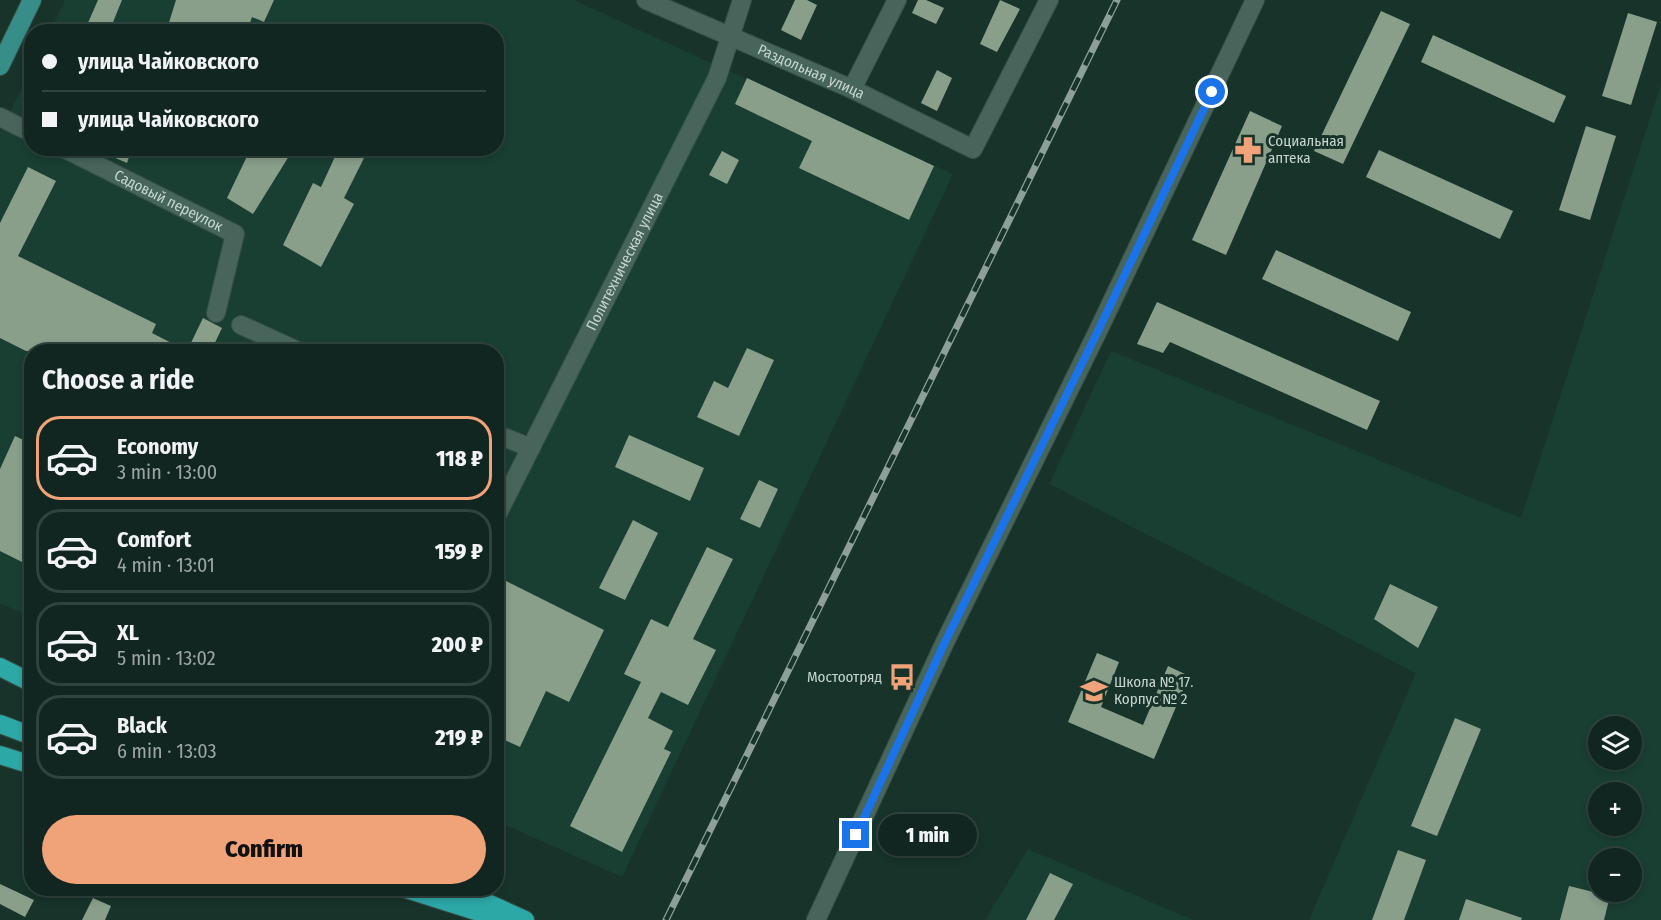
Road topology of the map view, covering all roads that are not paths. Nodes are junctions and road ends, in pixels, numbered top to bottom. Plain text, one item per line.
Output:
1 (33, 0) edge
2 (646, 0) edge
3 (742, 0) edge
4 (897, 0) edge
5 (1049, 0) edge
6 (1255, 0) edge
7 (729, 36) junction
8 (0, 66) edge
9 (852, 89) junction
10 (0, 117) edge
11 (24, 129) edge
12 (79, 156) edge
13 (216, 313) dead end
14 (241, 325) dead end
15 (283, 344) edge
16 (504, 437) edge
17 (531, 448) junction
18 (504, 501) edge
19 (0, 667) edge
20 (24, 679) edge
21 (0, 724) edge
22 (24, 733) edge
23 (0, 755) edge
24 (24, 762) edge
25 (428, 896) edge
26 (452, 896) edge
27 (472, 896) edge
28 (504, 920) edge
29 (515, 920) edge
30 (525, 920) edge
31 (816, 920) edge

1 - 8 main road
2 - 7 street, Раздольная улица
3 - 7 street, Политехническая улица
4 - 9 street
5 - 9 street, Раздольная улица
6 - 31 street
7 - 9 street, Раздольная улица
7 - 17 street, Политехническая улица
10 - 11 street
12 - 13 street, Садовый переулок
14 - 15 street
16 - 17 street
17 - 18 street, Политехническая улица
19 - 20 highway
21 - 22 highway
23 - 24 highway
25 - 28 highway
26 - 29 highway
27 - 30 highway

